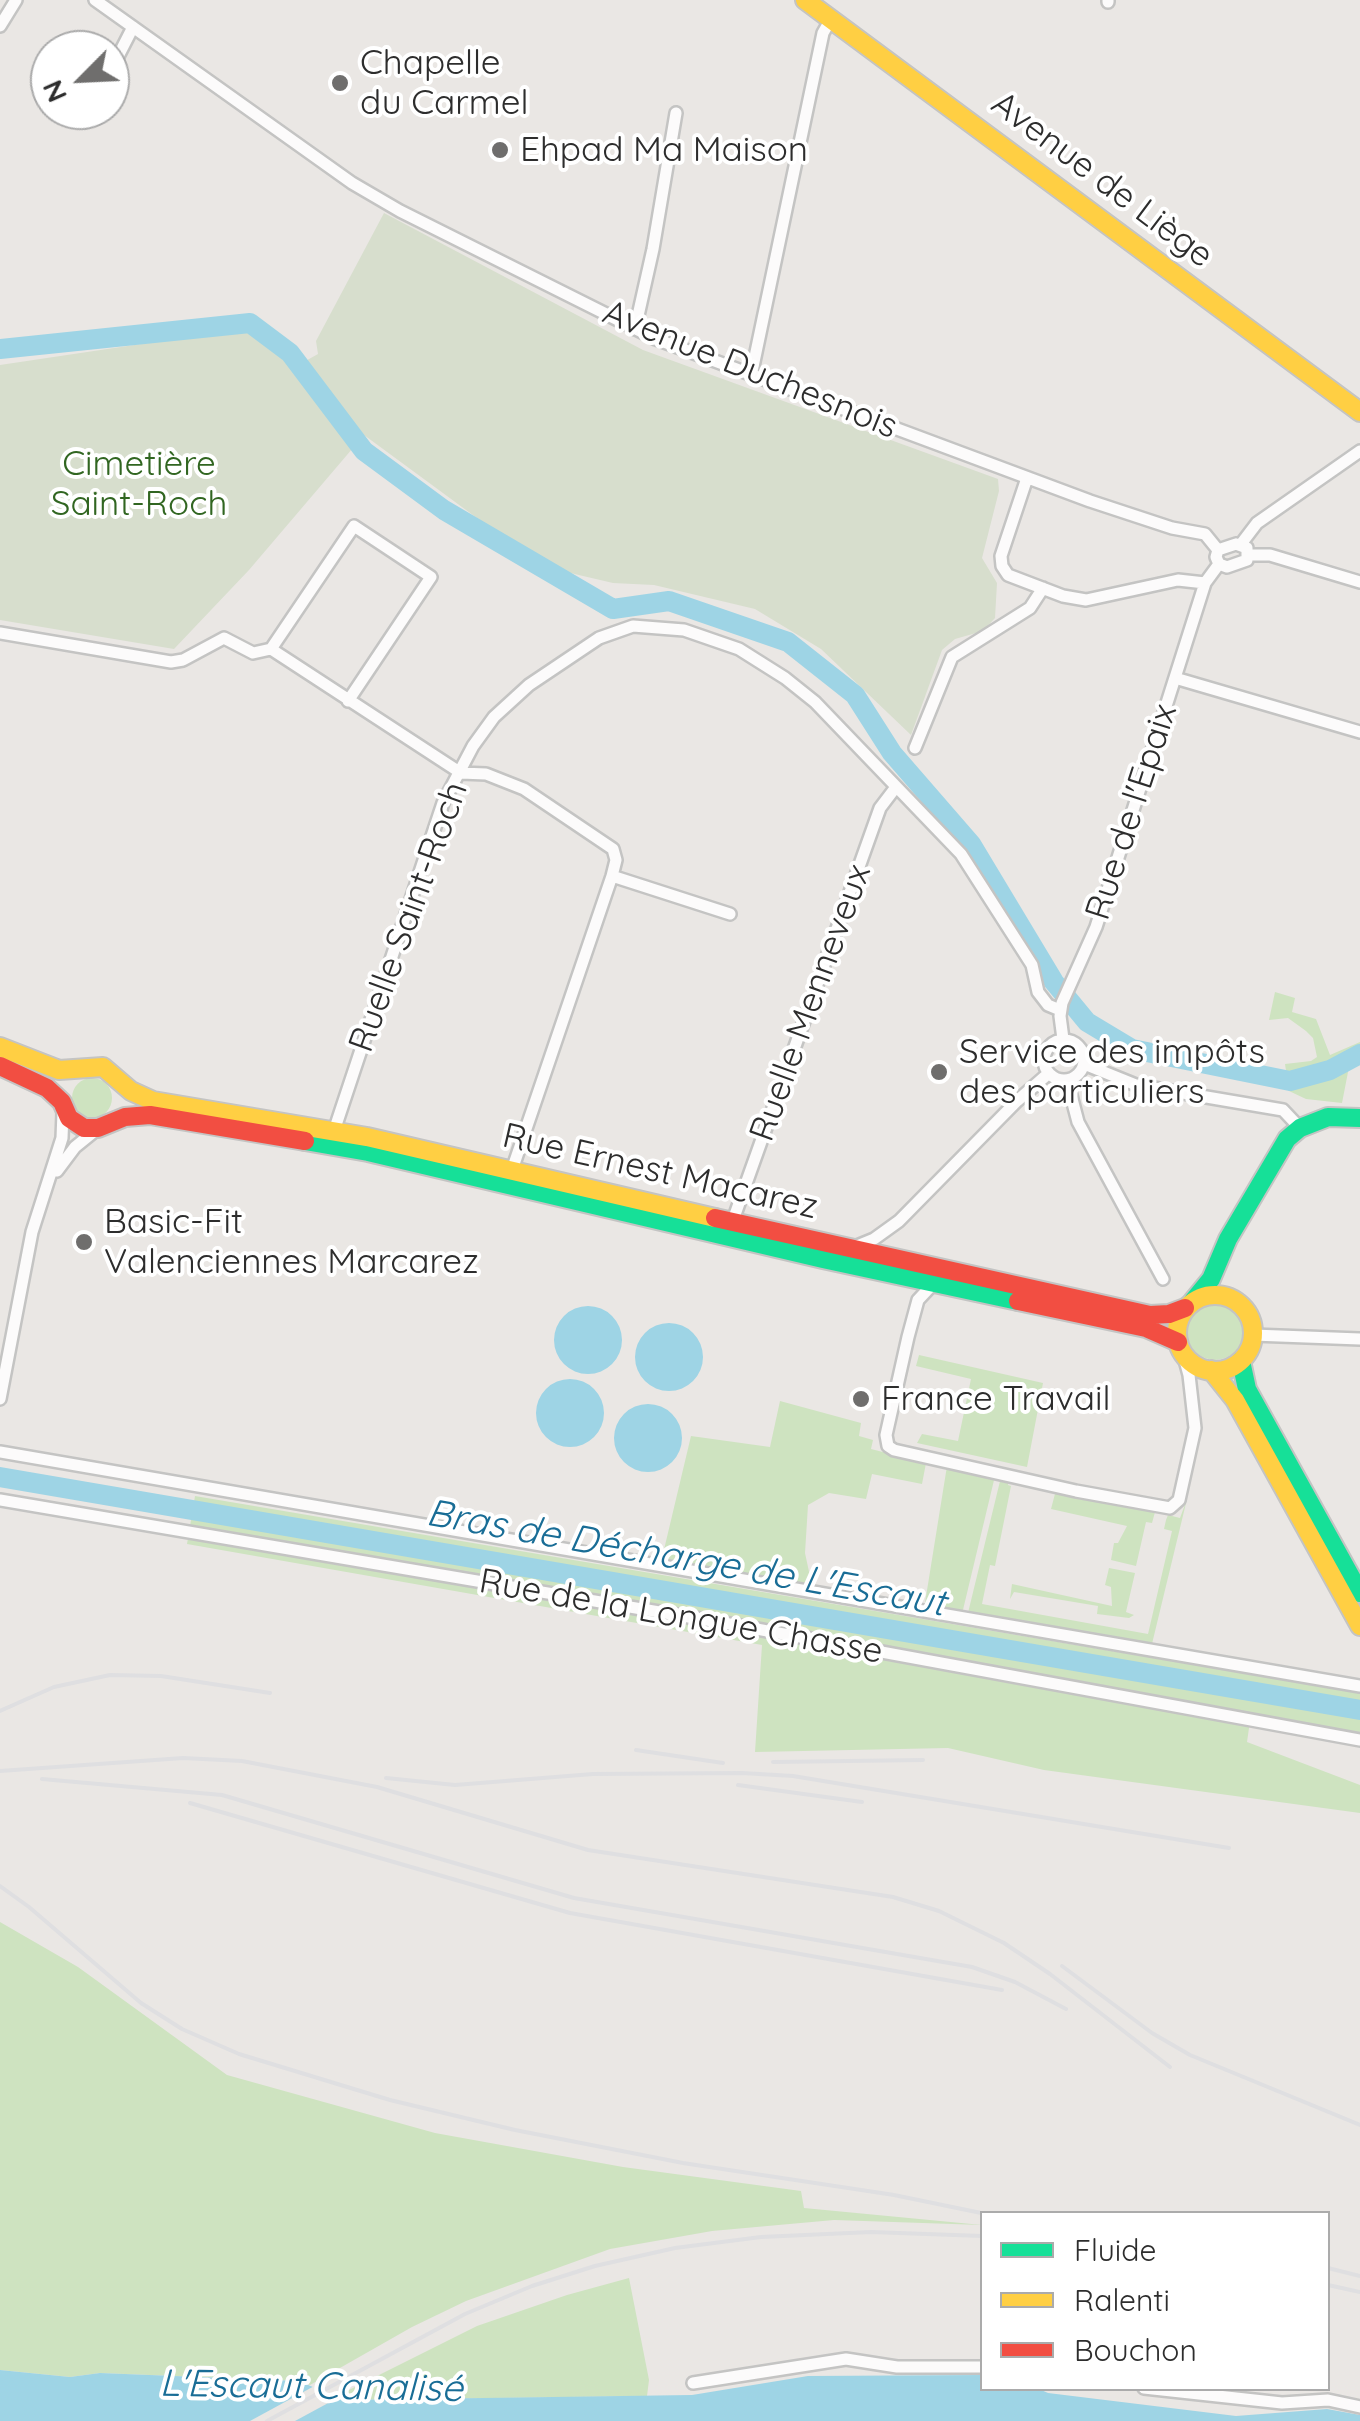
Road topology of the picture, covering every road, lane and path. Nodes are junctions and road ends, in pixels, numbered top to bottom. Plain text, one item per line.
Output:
1 (16, 0) edge
2 (95, 0) edge
3 (805, 0) edge
4 (830, 19) junction
5 (0, 26) edge
6 (133, 27) junction
7 (130, 33) edge
8 (676, 113) dead end
9 (636, 329) junction
10 (751, 376) junction
11 (1360, 412) edge
12 (1360, 452) edge
13 (1027, 478) junction
14 (1241, 544) junction
15 (1249, 555) junction
16 (1219, 557) junction
17 (1360, 582) edge
18 (1205, 583) junction
19 (1042, 588) junction
20 (0, 633) edge
21 (270, 649) junction
22 (1175, 678) junction
23 (348, 701) junction
24 (1360, 732) edge
25 (915, 748) dead end
26 (461, 772) junction
27 (896, 787) junction
28 (612, 876) junction
29 (730, 914) dead end
30 (1062, 1006) junction
31 (1062, 1040) junction
32 (0, 1047) edge
33 (1084, 1064) junction
34 (0, 1066) edge
35 (74, 1071) junction
36 (1049, 1073) junction
37 (1067, 1080) junction
38 (121, 1084) junction
39 (62, 1106) junction
40 (1360, 1118) edge
41 (106, 1124) junction
42 (1300, 1128) junction
43 (334, 1130) junction
44 (512, 1170) junction
45 (47, 1187) junction
46 (900, 1220) junction
47 (732, 1223) junction
48 (848, 1249) junction
49 (898, 1260) junction
50 (1215, 1271) junction
51 (1163, 1278) dead end
52 (934, 1283) junction
53 (1226, 1296) junction
54 (1189, 1305) junction
55 (1253, 1335) junction
56 (1360, 1339) edge
57 (1180, 1347) junction
58 (1241, 1361) junction
59 (1211, 1370) junction
60 (0, 1400) edge
61 (0, 1452) edge
62 (0, 1500) edge
63 (1360, 1592) edge
64 (1360, 1626) edge
65 (1360, 1686) edge
66 (1360, 1740) edge
67 (980, 2367) edge
68 (693, 2383) dead end
69 (1171, 2391) edge
70 (1360, 2407) edge

1 - 5 street
2 - 6 street, Avenue Duchesnois
3 - 4 main road, Avenue de Liège
4 - 10 street
4 - 11 main road, Avenue de Liège
6 - 7 street
6 - 9 street, Avenue Duchesnois
8 - 9 street
9 - 10 street, Avenue Duchesnois
10 - 13 street, Avenue Duchesnois
12 - 14 street
13 - 16 street, Avenue Duchesnois
13 - 19 street
14 - 15 street
14 - 16 street
15 - 16 street
15 - 17 street
16 - 18 street, Rue de l'Epaix
18 - 19 street
18 - 22 street, Rue de l'Epaix
19 - 25 street
20 - 21 street
21 - 23 street
21 - 23 street
22 - 24 street
22 - 30 street, Rue de l'Epaix
23 - 26 street
26 - 27 street, Ruelle Saint-Roch
26 - 28 street
26 - 43 street, Ruelle Saint-Roch
27 - 30 street, Ruelle Saint-Roch
27 - 47 street, Ruelle Menneveux
28 - 29 street
28 - 44 street
30 - 31 street, Rue de l'Epaix
31 - 33 street
31 - 36 street
32 - 35 main road, Rue Ernest Macarez
33 - 37 street
33 - 42 street
34 - 39 main road
35 - 38 main road, Rue Ernest Macarez
35 - 39 main road
36 - 37 street
36 - 46 street
37 - 51 street
38 - 41 main road
38 - 43 main road, Rue Ernest Macarez
39 - 41 main road
39 - 45 street
40 - 42 main road
41 - 45 street
41 - 52 main road, Rue Ernest Macarez
42 - 50 main road
43 - 44 main road, Rue Ernest Macarez
44 - 47 main road, Rue Ernest Macarez
45 - 60 street
46 - 48 street
46 - 49 street
47 - 48 main road, Rue Ernest Macarez
48 - 49 main road, Rue Ernest Macarez
49 - 54 main road, Rue Ernest Macarez
50 - 53 main road
50 - 54 main road
52 - 57 main road, Rue Ernest Macarez
52 - 57 street
53 - 54 main road
53 - 55 main road
54 - 57 main road
55 - 56 street
55 - 58 main road
57 - 59 main road
58 - 59 main road
58 - 63 main road
59 - 64 main road
61 - 65 street, Rue de la Longue Chasse
62 - 66 street, Rue de la Longue Chasse
67 - 68 street
69 - 70 street

